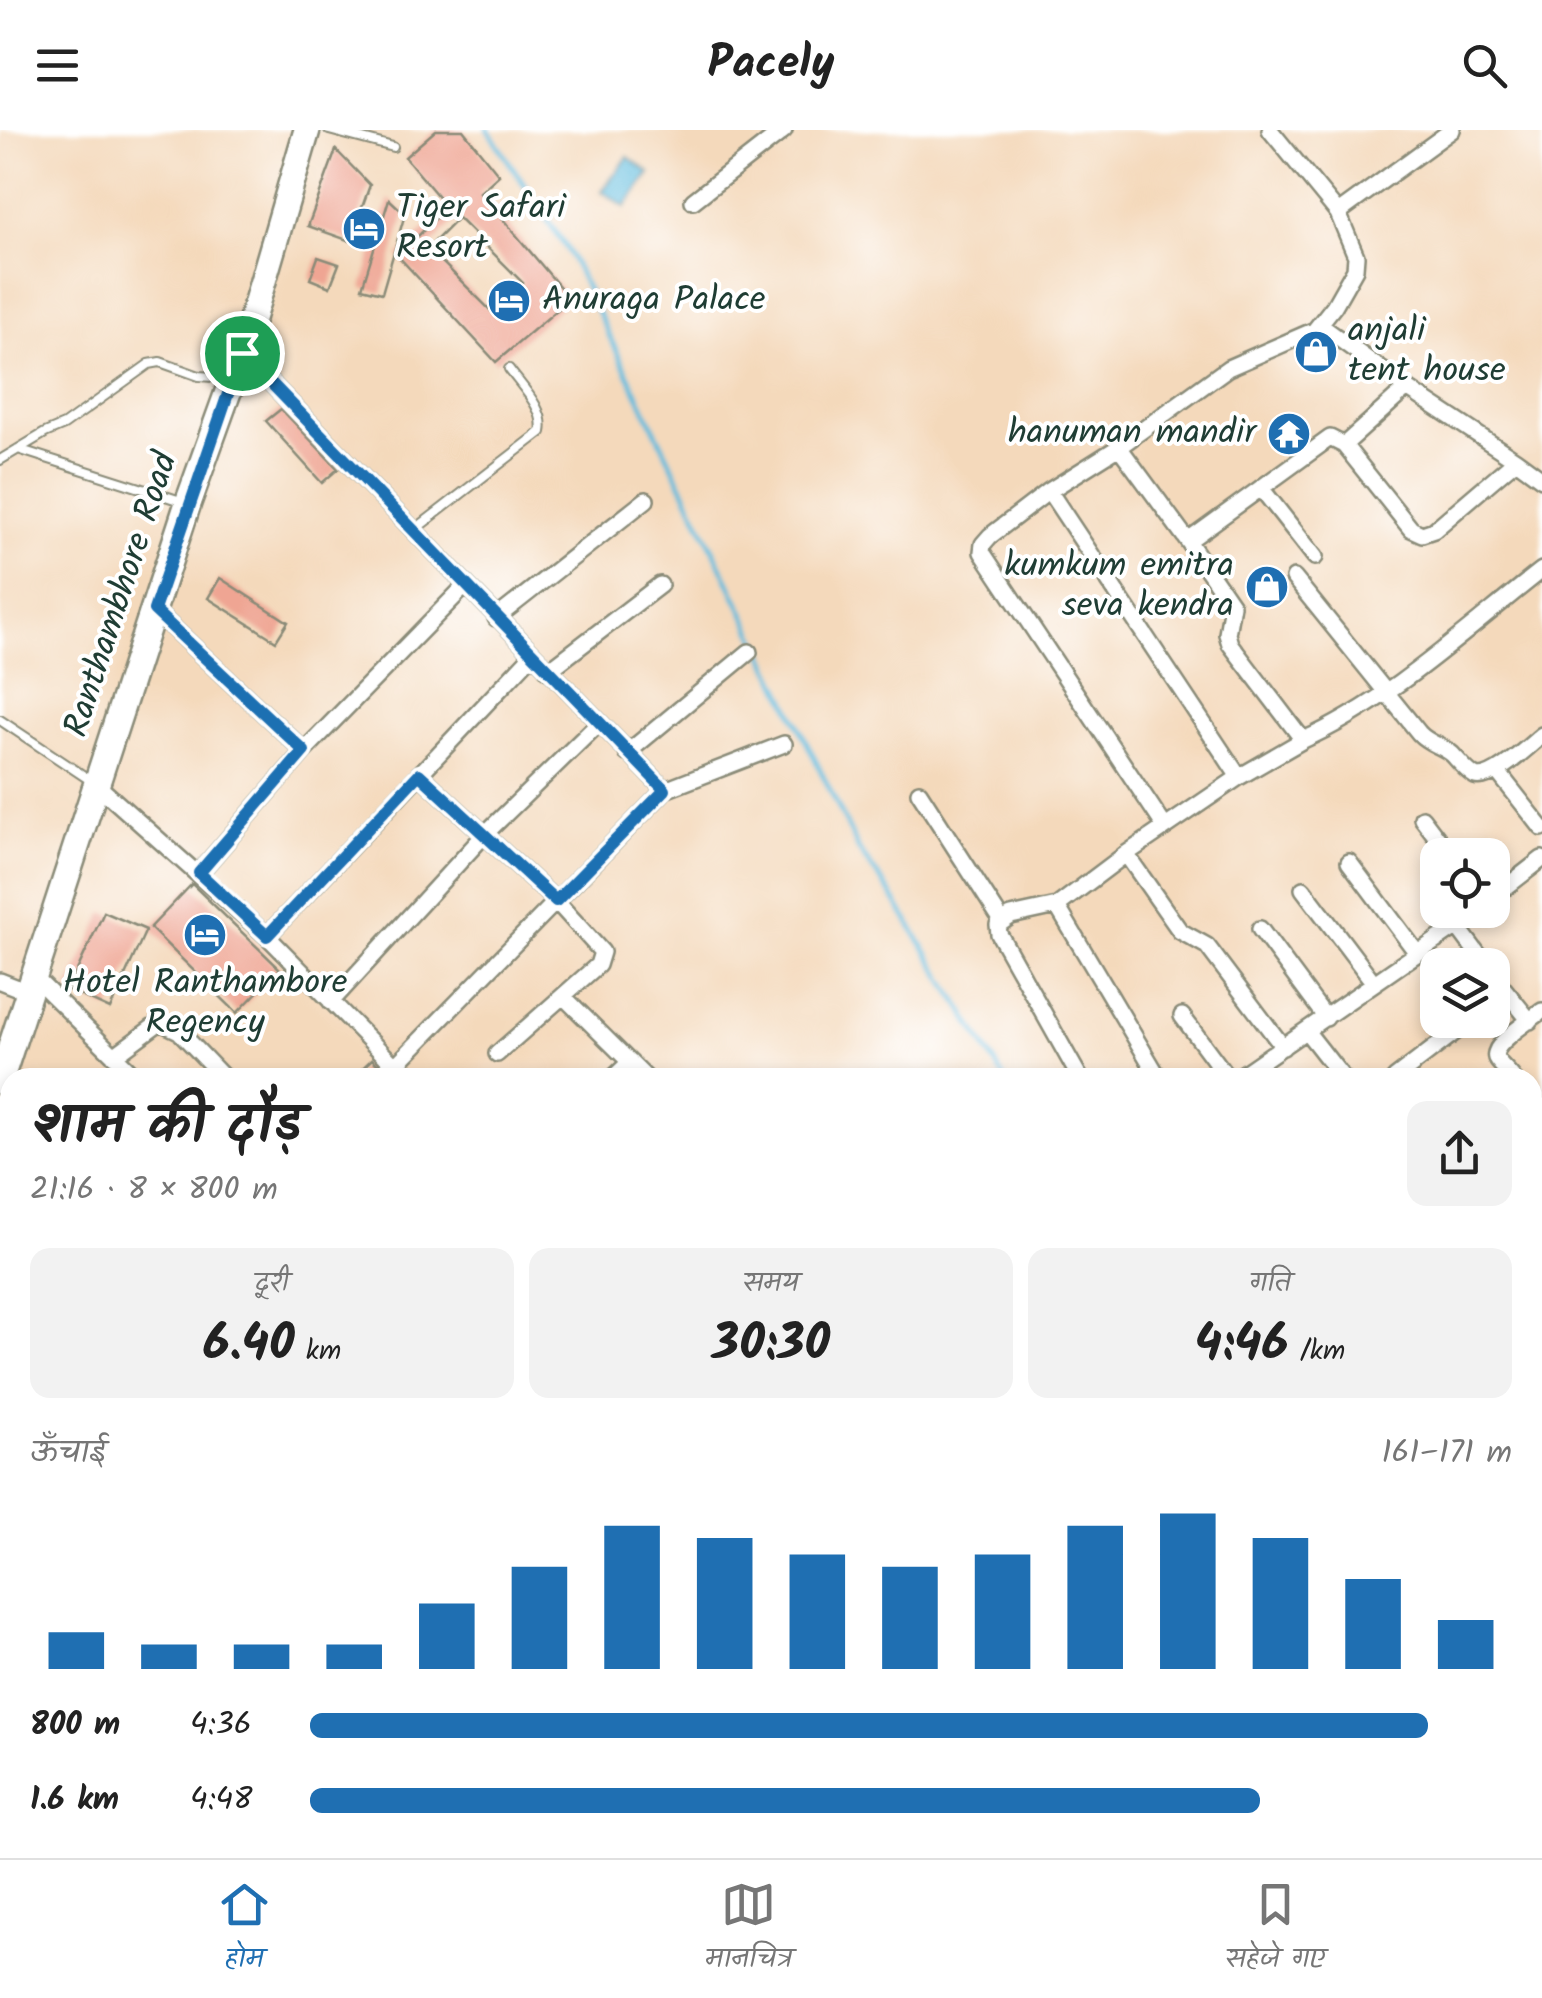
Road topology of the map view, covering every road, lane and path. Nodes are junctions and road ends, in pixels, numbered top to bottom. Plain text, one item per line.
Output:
1 (307, 130) edge
2 (329, 130) edge
3 (784, 130) edge
4 (1270, 130) edge
5 (1452, 130) edge
6 (393, 148) dead end
7 (693, 201) dead end
8 (1338, 213) junction
9 (1320, 325) junction
10 (242, 353) junction
11 (509, 370) dead end
12 (232, 378) junction
13 (1407, 388) junction
14 (1344, 445) junction
15 (1119, 446) junction
16 (18, 449) junction
17 (0, 460) edge
18 (1516, 460) junction
19 (1542, 479) edge
20 (1261, 488) junction
21 (1049, 491) junction
22 (646, 500) dead end
23 (188, 503) junction
24 (412, 532) junction
25 (1188, 541) junction
26 (1314, 557) dead end
27 (1542, 570) edge
28 (1294, 578) dead end
29 (660, 585) dead end
30 (465, 586) junction
31 (154, 610) junction
32 (496, 618) junction
33 (750, 652) dead end
34 (532, 655) junction
35 (548, 671) junction
36 (1384, 691) junction
37 (0, 720) edge
38 (599, 723) junction
39 (1542, 735) edge
40 (1303, 740) junction
41 (784, 744) dead end
42 (304, 751) junction
43 (627, 753) junction
44 (1497, 771) junction
45 (419, 774) junction
46 (1239, 777) junction
47 (96, 784) junction
48 (665, 790) junction
49 (919, 792) dead end
50 (1422, 818) dead end
51 (1165, 827) junction
52 (1542, 828) edge
53 (486, 833) junction
54 (1437, 838) edge
55 (1126, 854) junction
56 (1542, 859) edge
57 (1349, 862) dead end
58 (199, 873) junction
59 (1510, 884) edge
60 (1302, 888) dead end
61 (556, 901) junction
62 (1056, 906) junction
63 (1002, 920) junction
64 (1454, 928) edge
65 (1260, 929) dead end
66 (267, 936) junction
67 (1416, 953) junction
68 (0, 981) edge
69 (1374, 983) junction
70 (31, 984) junction
71 (563, 996) junction
72 (1510, 996) edge
73 (331, 1002) junction
74 (1182, 1016) dead end
75 (1536, 1016) edge
76 (1326, 1018) junction
77 (1307, 1032) junction
78 (1448, 1038) edge
79 (1283, 1048) junction
80 (497, 1054) dead end
81 (114, 1056) junction
82 (630, 1062) junction
83 (4, 1068) edge
84 (127, 1068) edge
85 (214, 1068) edge
86 (396, 1068) edge
87 (404, 1068) edge
88 (624, 1068) edge
89 (636, 1068) edge
90 (1074, 1068) edge
91 (1153, 1068) edge
92 (1221, 1068) edge
93 (1253, 1068) edge
94 (1335, 1068) edge
95 (1408, 1068) edge
96 (1504, 1068) edge

1 - 10 main road, Ranthambhore Road
2 - 6 lane
3 - 7 street
4 - 8 street
5 - 8 street
8 - 9 street
9 - 13 street
9 - 15 street
10 - 12 main road, Ranthambhore Road
10 - 24 street
11 - 24 lane
12 - 16 lane
12 - 23 main road, Ranthambhore Road
13 - 14 street
13 - 18 street
14 - 18 street
14 - 20 street
15 - 21 street
15 - 25 street
16 - 17 lane
16 - 23 lane
18 - 19 street
20 - 25 street
20 - 26 street
21 - 46 street
21 - 51 street
22 - 32 street
23 - 31 main road, Ranthambhore Road
24 - 30 street
25 - 40 street
27 - 36 street
28 - 36 street
29 - 35 street
30 - 32 street
30 - 42 street
31 - 42 street
31 - 47 main road, Ranthambhore Road
32 - 34 street
33 - 43 street
34 - 35 street
34 - 45 street
35 - 38 street
36 - 40 street
36 - 44 street
37 - 47 lane
38 - 43 street
38 - 53 street
39 - 44 street
40 - 46 street
41 - 48 street
42 - 58 street
43 - 48 street
44 - 52 street
45 - 53 street
45 - 66 street
46 - 51 street
47 - 58 street
47 - 70 main road, Ranthambhore Road
48 - 61 street
49 - 63 street
50 - 54 street
51 - 55 street
53 - 61 street
53 - 73 street
55 - 62 street
55 - 79 street
56 - 59 street
57 - 67 street
58 - 66 street
60 - 69 street
61 - 71 street
61 - 87 street
62 - 63 street
62 - 91 street
63 - 90 street
64 - 67 street
65 - 76 street
66 - 73 street
67 - 69 street
68 - 70 street
69 - 76 street
70 - 81 street
70 - 83 main road, Ranthambhore Road
71 - 80 street
71 - 82 street
72 - 75 street
73 - 86 street
74 - 92 street
75 - 96 street
76 - 77 street
77 - 79 street
77 - 94 street
78 - 95 street
79 - 93 street
81 - 84 street
81 - 85 street
82 - 88 street
82 - 89 street

